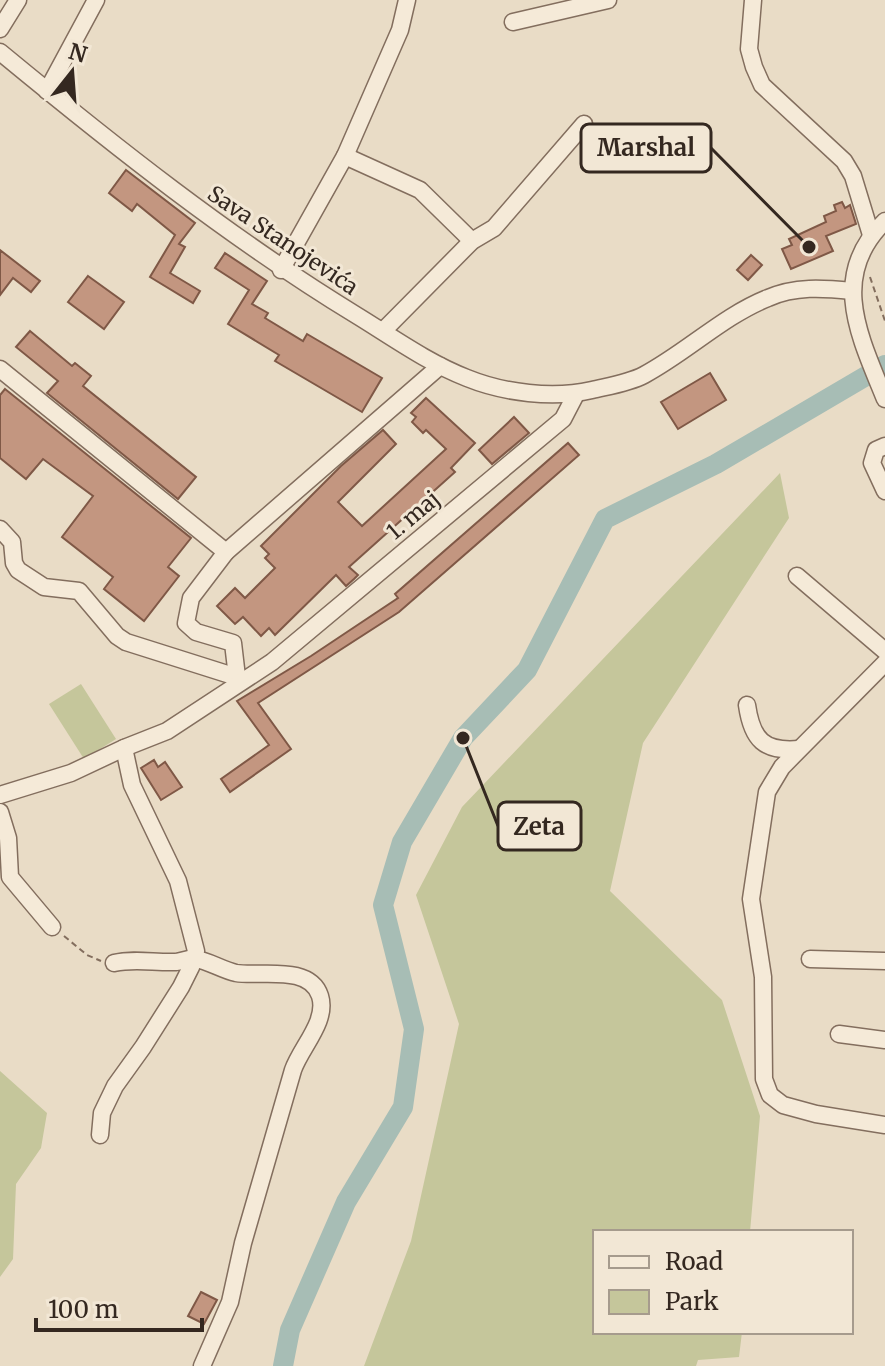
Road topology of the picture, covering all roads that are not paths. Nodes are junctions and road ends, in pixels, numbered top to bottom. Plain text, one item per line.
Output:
1 (18, 0) edge
2 (96, 0) edge
3 (407, 0) edge
4 (608, 0) edge
5 (753, 0) edge
6 (513, 22) dead end
7 (0, 29) edge
8 (0, 52) edge
9 (47, 91) junction
10 (584, 124) dead end
11 (345, 156) junction
12 (885, 221) edge
13 (871, 235) junction
14 (472, 241) junction
15 (281, 270) junction
16 (852, 291) junction
17 (383, 331) junction
18 (440, 366) junction
19 (1, 372) edge
20 (576, 394) junction
21 (884, 398) edge
22 (885, 446) edge
23 (885, 491) edge
24 (0, 529) edge
25 (226, 552) junction
26 (797, 576) dead end
27 (885, 651) edge
28 (885, 663) edge
29 (240, 678) junction
30 (747, 705) dead end
31 (124, 748) junction
32 (799, 749) junction
33 (0, 795) edge
34 (0, 812) edge
35 (52, 927) road end
36 (194, 959) junction
37 (810, 959) dead end
38 (885, 961) edge
39 (114, 963) road end
40 (839, 1034) dead end
41 (885, 1040) edge
42 (885, 1125) edge
43 (100, 1135) dead end
44 (202, 1366) edge

1 - 7 street
2 - 9 street
3 - 11 street
4 - 6 street
5 - 13 street
8 - 9 street, Sava Stanojevića
9 - 15 street, Sava Stanojevića
10 - 14 street
11 - 14 street
11 - 15 street
12 - 13 street
13 - 16 street
14 - 17 street
15 - 17 street, Sava Stanojevića
16 - 20 street
16 - 21 street
17 - 18 street, Sava Stanojevića
18 - 20 street, Sava Stanojevića
18 - 25 street
19 - 25 street
20 - 29 street, 1. maj
22 - 23 street
24 - 29 street
25 - 29 street
26 - 27 street
28 - 32 street
29 - 31 street, 1. maj
30 - 32 street
31 - 33 street, 1. maj
31 - 36 street
32 - 42 street
34 - 35 street
36 - 39 street
36 - 43 street
36 - 44 street
37 - 38 street
40 - 41 street

